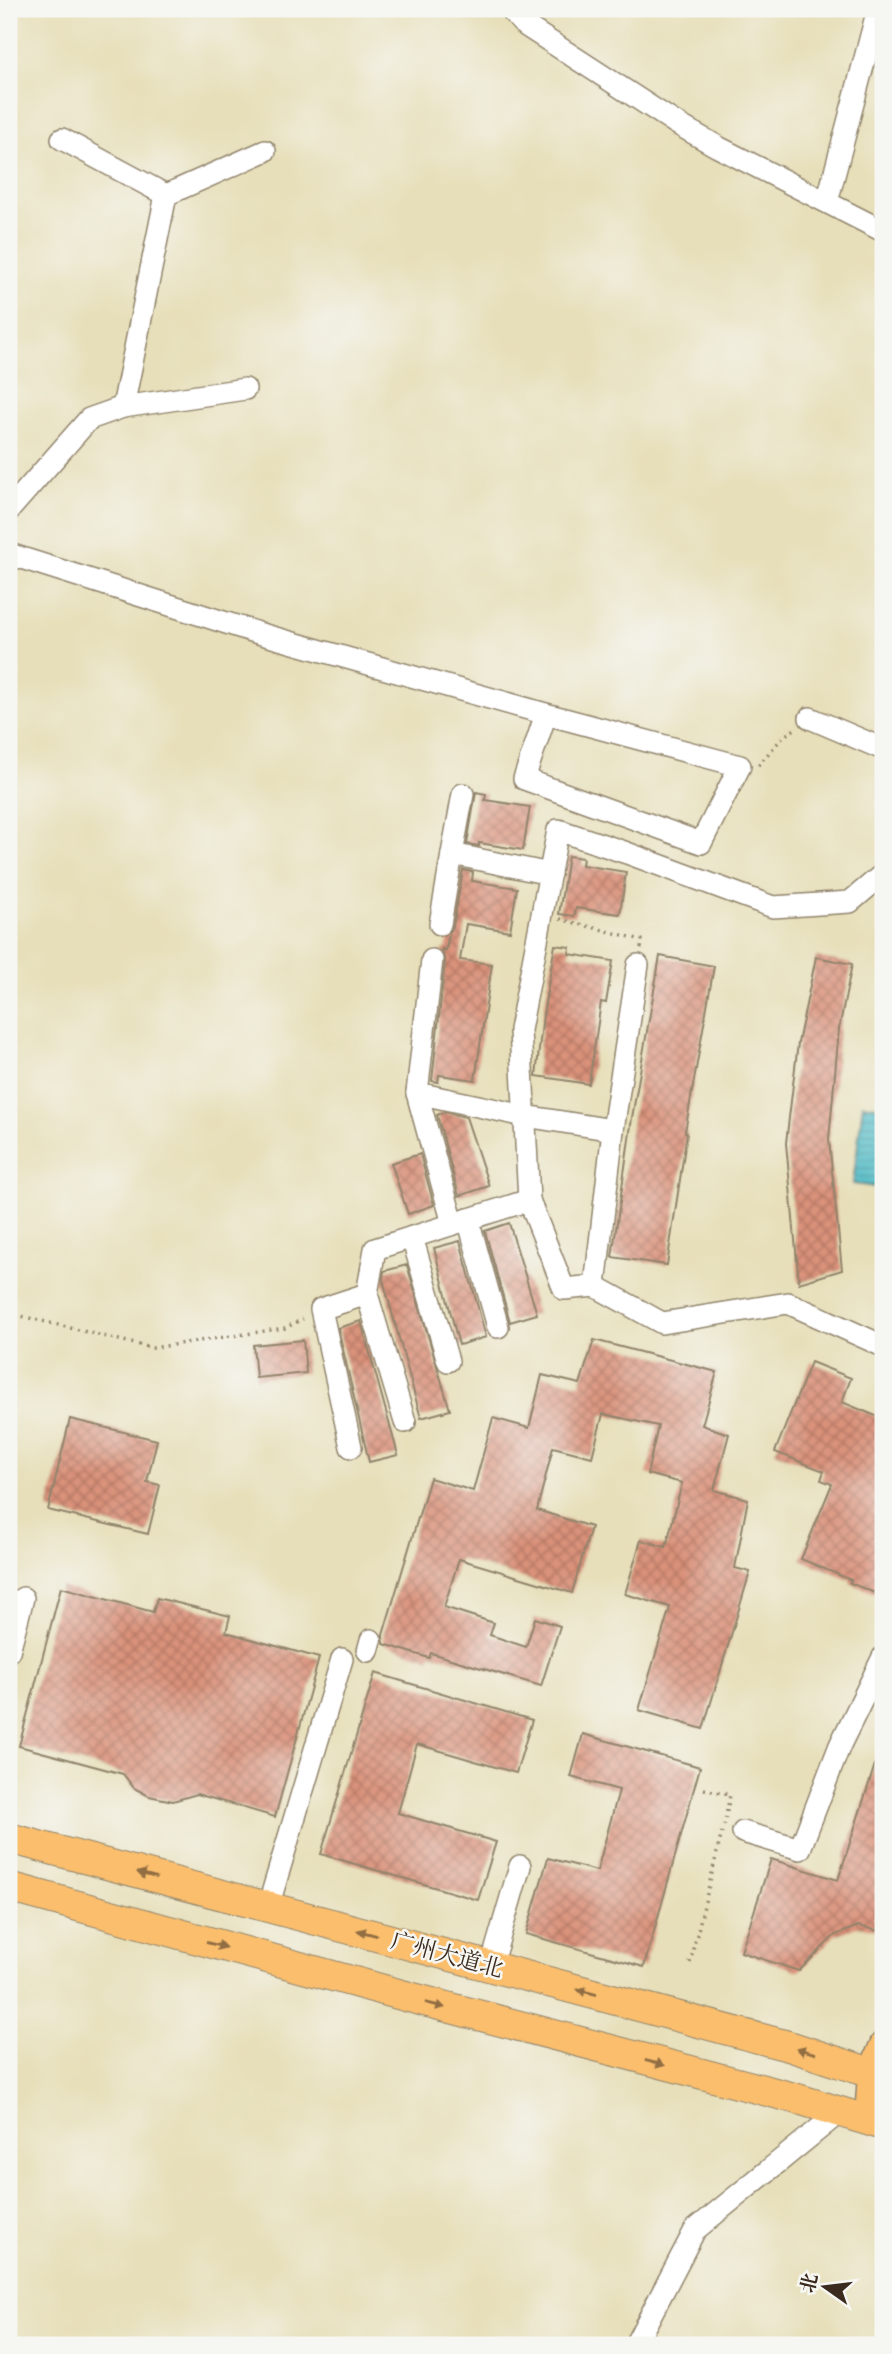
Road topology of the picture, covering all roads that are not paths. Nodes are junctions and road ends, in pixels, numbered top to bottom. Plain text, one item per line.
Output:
1 (510, 9) edge
2 (878, 9) edge
3 (62, 139) dead end
4 (265, 151) dead end
5 (166, 195) junction
6 (827, 202) junction
7 (883, 230) edge
8 (245, 389) dead end
9 (122, 407) junction
10 (9, 510) edge
11 (9, 554) edge
12 (546, 714) junction
13 (810, 718) road end
14 (883, 749) edge
15 (463, 794) dead end
16 (452, 854) junction
17 (550, 874) junction
18 (883, 874) edge
19 (440, 924) dead end
20 (432, 960) dead end
21 (638, 965) dead end
22 (417, 1093) junction
23 (525, 1116) junction
24 (613, 1130) junction
25 (529, 1200) junction
26 (460, 1222) junction
27 (412, 1237) junction
28 (595, 1286) junction
29 (367, 1294) junction
30 (498, 1328) dead end
31 (883, 1346) edge
32 (448, 1361) dead end
33 (405, 1422) dead end
34 (351, 1447) dead end
35 (23, 1598) dead end
36 (9, 1651) edge
37 (883, 1657) edge
38 (342, 1659) dead end
39 (733, 1829) road end
40 (9, 1838) edge
41 (520, 1866) dead end
42 (9, 1886) edge
43 (268, 1907) junction
44 (491, 1966) junction
45 (883, 2045) edge
46 (877, 2075) edge
47 (869, 2115) edge
48 (635, 2345) edge

1 - 6 street
2 - 6 street
3 - 5 street
4 - 5 street
5 - 9 street
6 - 7 street
8 - 9 street
9 - 10 street
11 - 12 street
12 - 12 street
13 - 14 street
15 - 16 street
16 - 17 street
16 - 19 street
17 - 18 street
17 - 23 street
20 - 22 street
21 - 24 street
22 - 23 street
22 - 26 street
23 - 24 street
23 - 25 street
24 - 28 street
25 - 26 street
25 - 28 street
26 - 27 street
26 - 30 street
27 - 29 street
27 - 32 street
28 - 31 street
29 - 33 street
29 - 34 street
35 - 36 street
37 - 39 street
38 - 43 street
43 -> 40 highway, 广州大道北
41 - 44 street
42 -> 47 highway
44 -> 43 highway, 广州大道北
46 -> 44 highway, 广州大道北
45 - 46 main road
46 - 47 main road
47 - 48 street

